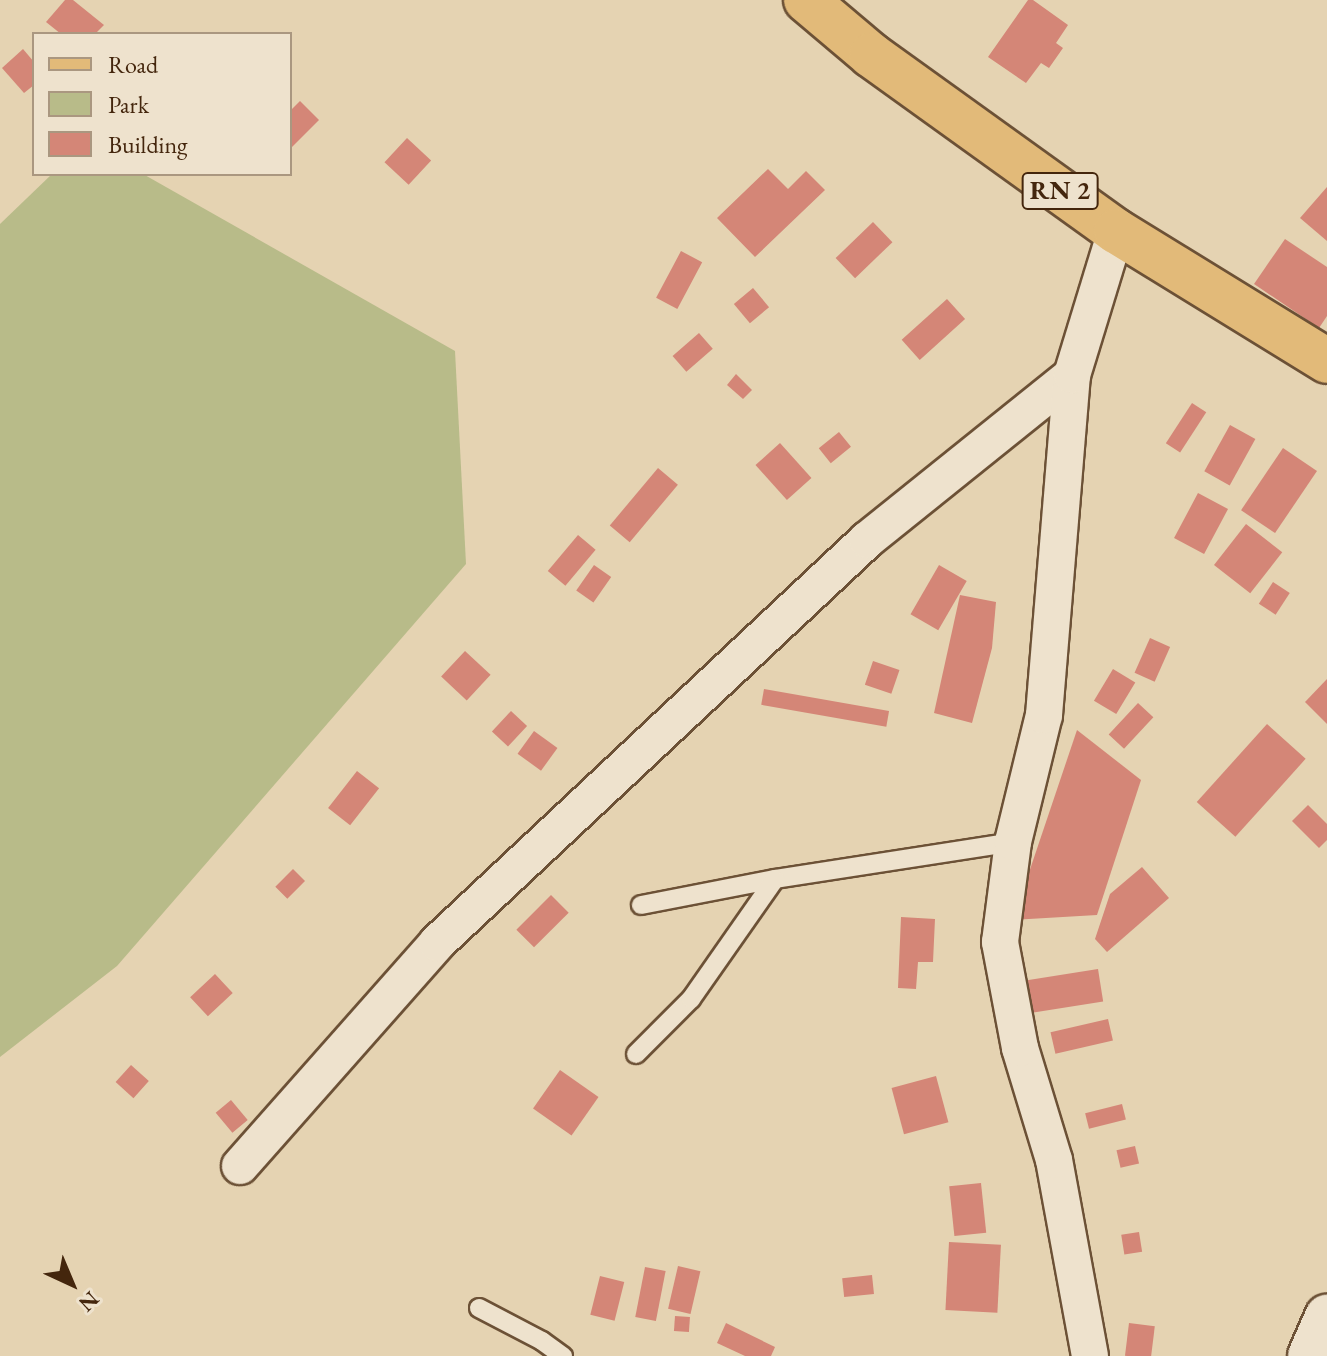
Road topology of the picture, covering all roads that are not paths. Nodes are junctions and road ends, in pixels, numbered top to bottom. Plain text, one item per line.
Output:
1 (806, 0) edge
2 (1116, 231) junction
3 (1327, 361) edge
4 (1072, 375) junction
5 (1013, 842) junction
6 (775, 879) junction
7 (641, 905) dead end
8 (636, 1054) dead end
9 (240, 1166) dead end
10 (479, 1308) dead end
11 (1327, 1317) edge
12 (563, 1356) edge
13 (1090, 1356) edge
14 (1310, 1356) edge

1 - 2 main road, RN 2
2 - 3 main road, RN 2
2 - 4 street
4 - 5 street
4 - 9 street
5 - 6 lane
5 - 13 street
6 - 7 lane
6 - 8 lane
10 - 12 lane
11 - 14 street

